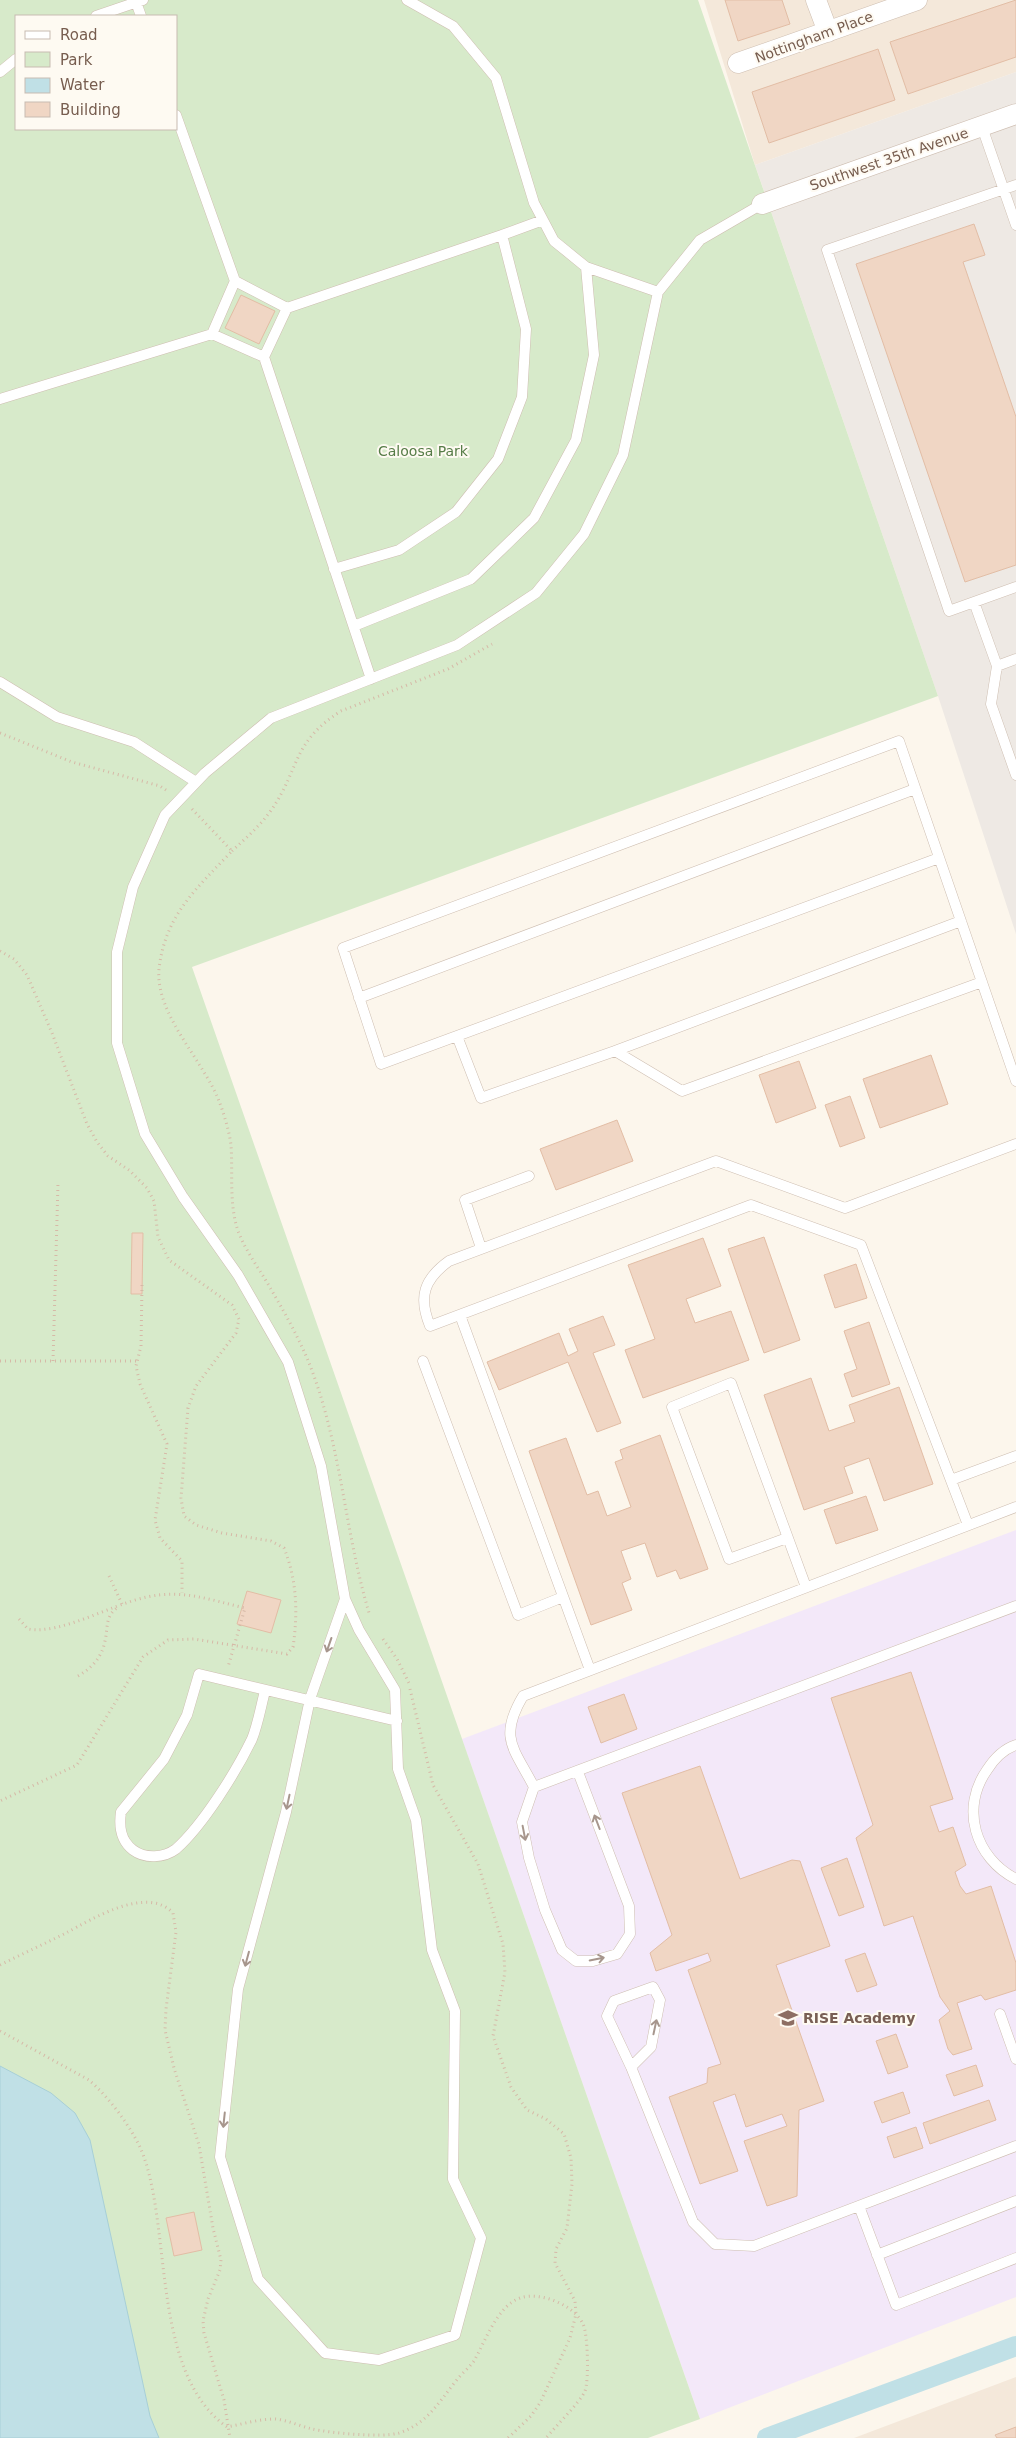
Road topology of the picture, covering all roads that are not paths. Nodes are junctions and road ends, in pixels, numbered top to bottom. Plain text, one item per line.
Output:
1 (407, 0) edge
2 (816, 0) edge
3 (917, 0) edge
4 (140, 1) edge
5 (99, 15) edge
6 (141, 15) edge
7 (828, 32) junction
8 (15, 60) edge
9 (738, 63) dead end
10 (0, 72) edge
11 (1016, 114) edge
12 (178, 122) edge
13 (982, 126) junction
14 (1016, 185) edge
15 (1004, 189) junction
16 (762, 204) joint
17 (543, 220) junction
18 (1016, 225) edge
19 (502, 235) junction
20 (586, 267) junction
21 (235, 281) junction
22 (658, 292) junction
23 (287, 308) junction
24 (212, 334) junction
25 (264, 357) junction
26 (0, 399) edge
27 (334, 569) junction
28 (1016, 587) edge
29 (974, 602) junction
30 (354, 626) junction
31 (1016, 659) edge
32 (996, 666) junction
33 (371, 679) junction
34 (0, 682) edge
35 (1016, 775) edge
36 (196, 782) junction
37 (915, 789) junction
38 (939, 858) junction
39 (961, 921) junction
40 (982, 982) junction
41 (359, 998) junction
42 (456, 1036) junction
43 (615, 1051) junction
44 (1016, 1081) edge
45 (1016, 1144) edge
46 (529, 1176) dead end
47 (481, 1248) junction
48 (460, 1315) junction
49 (423, 1362) dead end
50 (1016, 1456) edge
51 (950, 1480) junction
52 (1016, 1507) edge
53 (968, 1525) junction
54 (787, 1538) junction
55 (806, 1587) junction
56 (563, 1597) junction
57 (344, 1599) junction
58 (1016, 1606) edge
59 (590, 1670) junction
60 (265, 1691) junction
61 (310, 1699) junction
62 (396, 1721) junction
63 (1016, 1745) edge
64 (578, 1772) junction
65 (534, 1787) junction
66 (1016, 1879) edge
67 (1000, 2014) dead end
68 (1016, 2059) edge
69 (630, 2067) junction
70 (1016, 2146) edge
71 (1016, 2201) edge
72 (859, 2206) junction
73 (877, 2255) junction
74 (1016, 2258) edge

1 - 17 lane
2 - 7 street
3 - 7 street, Nottingham Place
4 - 5 lane
4 - 6 lane
7 - 9 street, Nottingham Place
8 - 10 lane
11 - 13 street, Southwest 35th Avenue
12 - 21 lane
13 - 15 lane
13 - 16 street, Southwest 35th Avenue
14 - 15 lane
15 - 18 lane
15 - 29 lane
16 - 22 lane
17 - 19 lane
17 - 20 lane
19 - 23 lane
19 - 27 lane
20 - 22 lane
20 - 30 lane
21 - 23 lane
21 - 24 lane
22 - 33 lane
23 - 25 lane
24 - 25 lane
24 - 26 lane
25 - 27 lane
27 - 30 lane
28 - 29 lane
29 - 32 lane
30 - 33 lane
31 - 32 lane
32 - 35 lane
33 - 36 lane
34 - 36 lane
36 - 57 lane
37 - 38 lane
37 - 41 lane
37 - 41 lane
38 - 39 lane
38 - 42 lane
39 - 40 lane
39 - 43 lane
40 - 43 lane
40 - 44 lane
41 - 42 lane
42 - 43 lane
45 - 47 lane
46 - 47 lane
47 - 48 lane
48 - 51 lane
48 - 56 lane
49 - 56 lane
50 - 51 lane
51 - 53 lane
52 - 53 lane
53 - 55 lane
54 - 54 lane
54 - 55 lane
55 - 59 lane
56 - 59 lane
57 -> 61 lane
57 - 62 lane
58 - 64 lane
59 - 65 lane
60 - 60 lane
60 - 61 lane
61 - 62 lane
61 -> 62 lane
63 - 66 lane
64 - 65 lane
65 -> 64 lane
67 - 68 lane
69 -> 69 lane
69 - 72 lane
70 - 72 lane
71 - 73 lane
72 - 73 lane
73 - 74 lane

